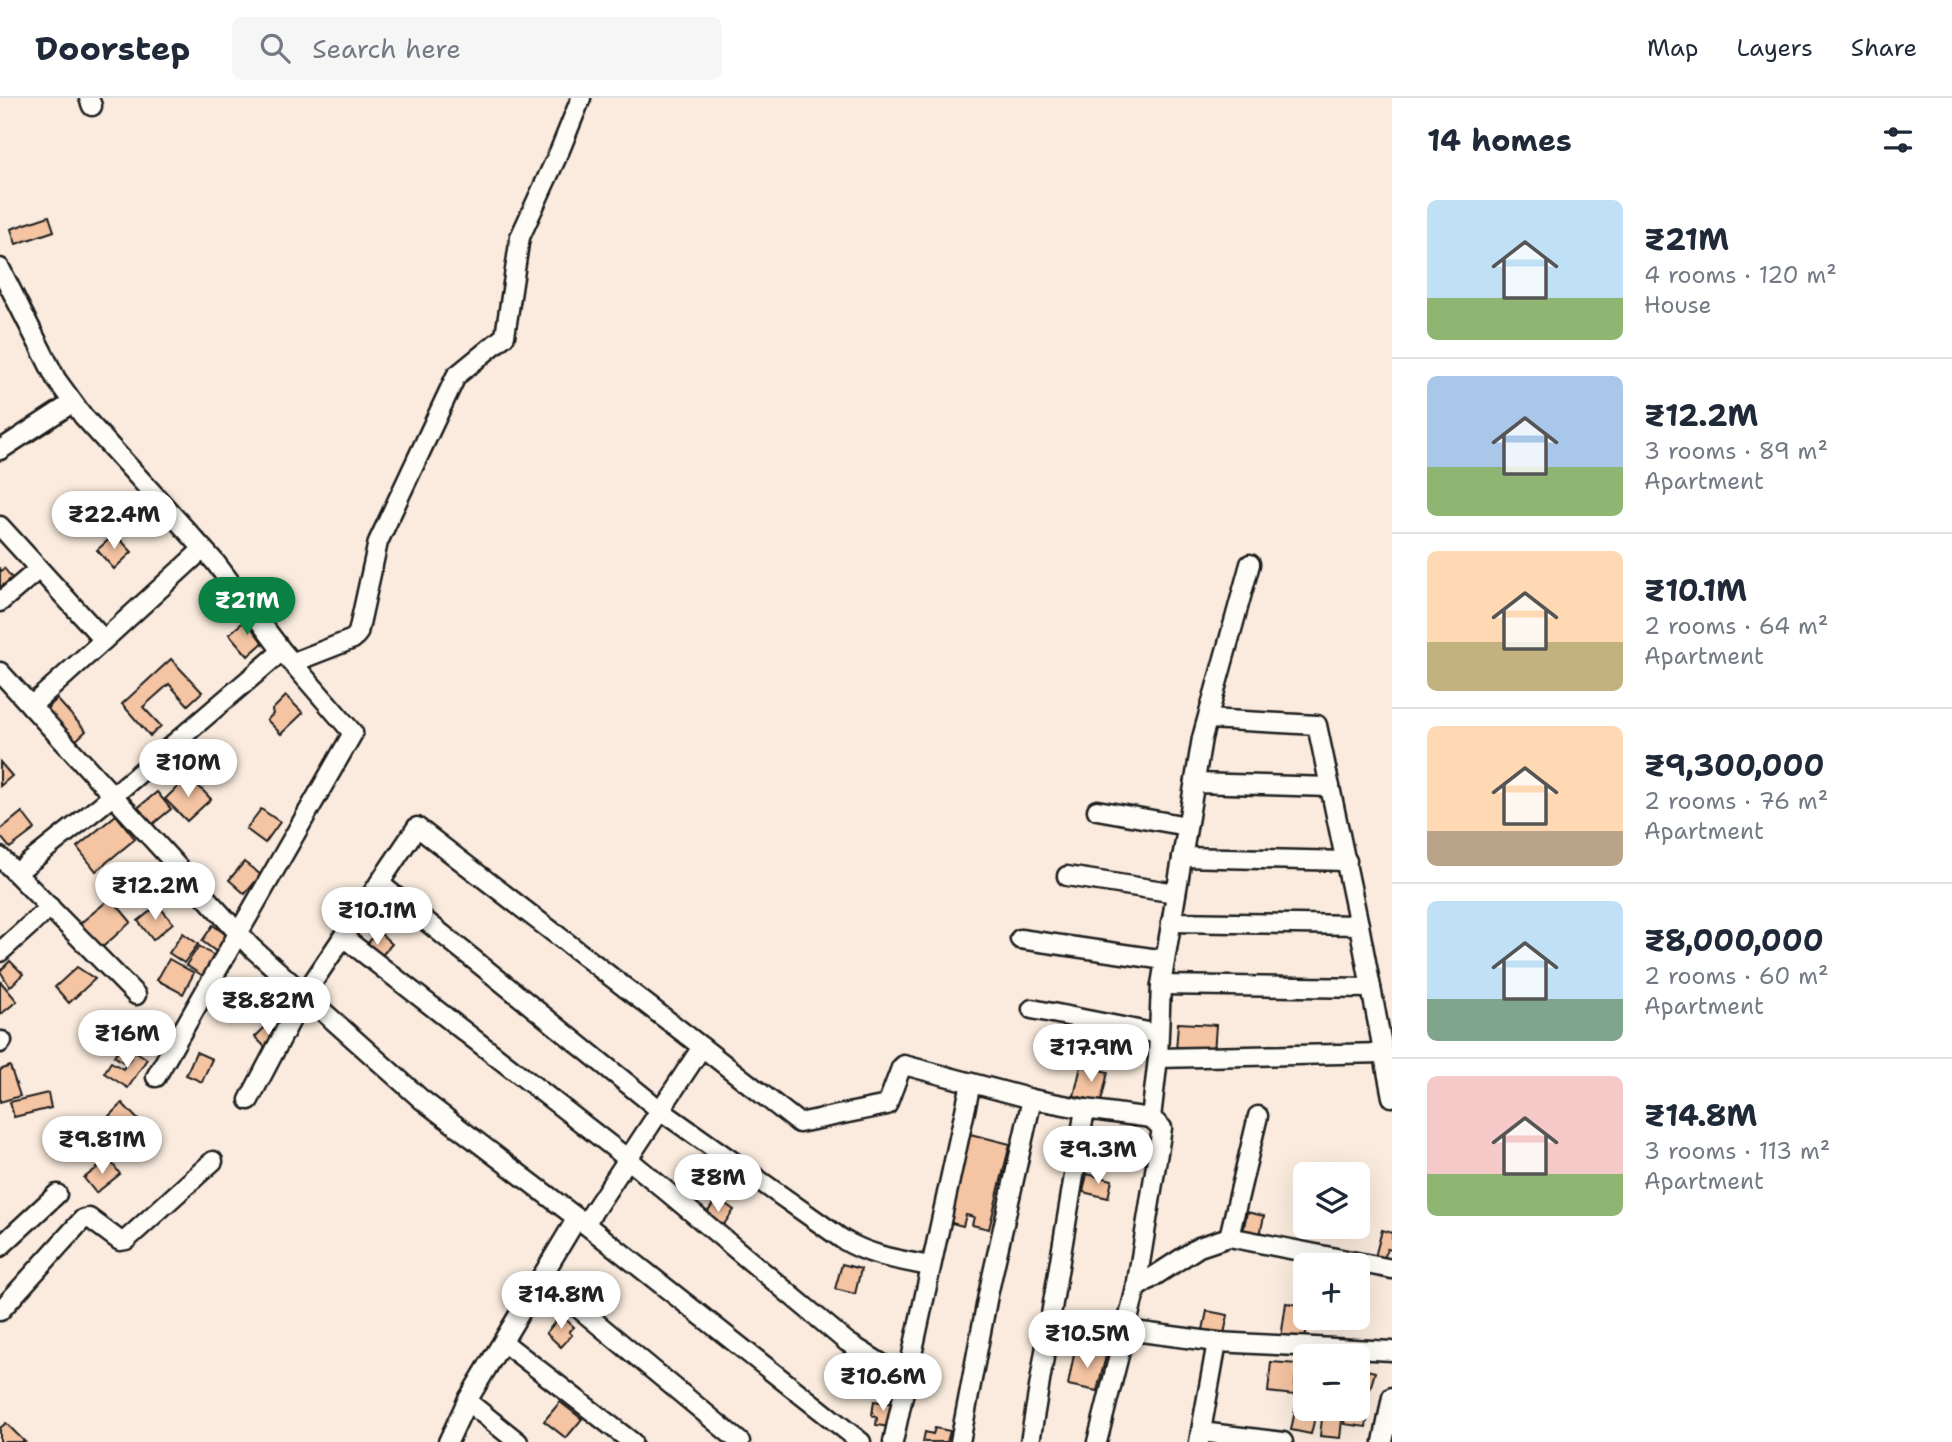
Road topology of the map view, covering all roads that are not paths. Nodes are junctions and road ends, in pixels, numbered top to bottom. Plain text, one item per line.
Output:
1 (581, 98) edge
2 (0, 268) edge
3 (72, 402) junction
4 (0, 450) edge
5 (0, 526) edge
6 (203, 549) junction
7 (1250, 564) dead end
8 (39, 569) junction
9 (0, 602) edge
10 (104, 640) junction
11 (288, 657) junction
12 (0, 672) edge
13 (31, 706) junction
14 (1208, 719) junction
15 (1195, 783) junction
16 (1330, 787) junction
17 (114, 795) junction
18 (1097, 810) dead end
19 (1187, 826) junction
20 (0, 857) edge
21 (1182, 857) junction
22 (1347, 861) junction
23 (16, 873) junction
24 (1067, 876) dead end
25 (379, 883) junction
26 (1176, 893) junction
27 (50, 907) junction
28 (1171, 922) junction
29 (1359, 925) junction
30 (239, 934) junction
31 (343, 937) junction
32 (1020, 939) dead end
33 (0, 952) edge
34 (1165, 960) junction
35 (1161, 985) junction
36 (1371, 988) junction
37 (135, 995) dead end
38 (304, 995) junction
39 (1032, 1009) dead end
40 (1158, 1034) junction
41 (702, 1047) junction
42 (1384, 1053) junction
43 (1158, 1058) junction
44 (156, 1077) dead end
45 (971, 1083) junction
46 (1392, 1097) edge
47 (1031, 1099) junction
48 (248, 1100) dead end
49 (1085, 1109) junction
50 (660, 1110) junction
51 (1258, 1116) dead end
52 (1151, 1118) junction
53 (628, 1158) junction
54 (213, 1161) dead end
55 (57, 1194) dead end
56 (581, 1221) junction
57 (1229, 1237) junction
58 (0, 1247) edge
59 (930, 1266) junction
60 (1392, 1269) edge
61 (541, 1277) junction
62 (1136, 1288) junction
63 (0, 1311) edge
64 (1126, 1330) junction
65 (503, 1342) junction
66 (1217, 1342) junction
67 (1392, 1351) edge
68 (906, 1379) junction
69 (1392, 1397) edge
70 (467, 1401) junction
71 (1200, 1437) edge
72 (448, 1442) edge
73 (518, 1442) edge
74 (632, 1442) edge
75 (740, 1442) edge
76 (861, 1442) edge
77 (893, 1442) edge
78 (960, 1442) edge
79 (1030, 1442) edge
80 (1097, 1442) edge
81 (1283, 1442) edge
82 (1383, 1442) edge

1 - 11 street
2 - 3 street
3 - 4 street
3 - 6 street
5 - 8 street
6 - 10 street
6 - 11 street
7 - 14 street
8 - 9 street
8 - 10 street
10 - 13 street
11 - 17 street
11 - 30 street
12 - 13 street
13 - 17 street
14 - 15 street
14 - 16 street
15 - 16 street
15 - 19 street
16 - 22 street
17 - 23 street
17 - 30 street
18 - 19 street
19 - 21 street
20 - 23 street
21 - 22 street
21 - 26 street
22 - 29 street
23 - 27 street
24 - 26 street
25 - 31 street
25 - 41 street
25 - 50 street
26 - 28 street
27 - 33 street
27 - 37 street
28 - 29 street
28 - 34 street
29 - 36 street
30 - 38 street
30 - 44 street
31 - 38 street
31 - 53 street
32 - 34 street
34 - 35 street
35 - 36 street
35 - 40 street
36 - 42 street
38 - 48 street
38 - 56 street
39 - 40 street
40 - 43 street
41 - 45 street
41 - 50 street
42 - 43 street
42 - 46 street
43 - 52 street
45 - 47 street
45 - 59 street
47 - 49 street
47 - 78 street
49 - 52 street
49 - 79 street
50 - 53 street
50 - 59 street
51 - 57 street
52 - 62 street
53 - 56 street
53 - 68 street
54 - 63 street
55 - 58 street
56 - 61 street
56 - 76 street
57 - 60 street
57 - 62 street
59 - 68 street
61 - 65 street
61 - 75 street
62 - 64 street
64 - 66 street
64 - 80 street
65 - 70 street
65 - 74 street
66 - 67 street
66 - 71 street
68 - 77 street
69 - 82 street
70 - 72 street
70 - 73 street
71 - 81 street

